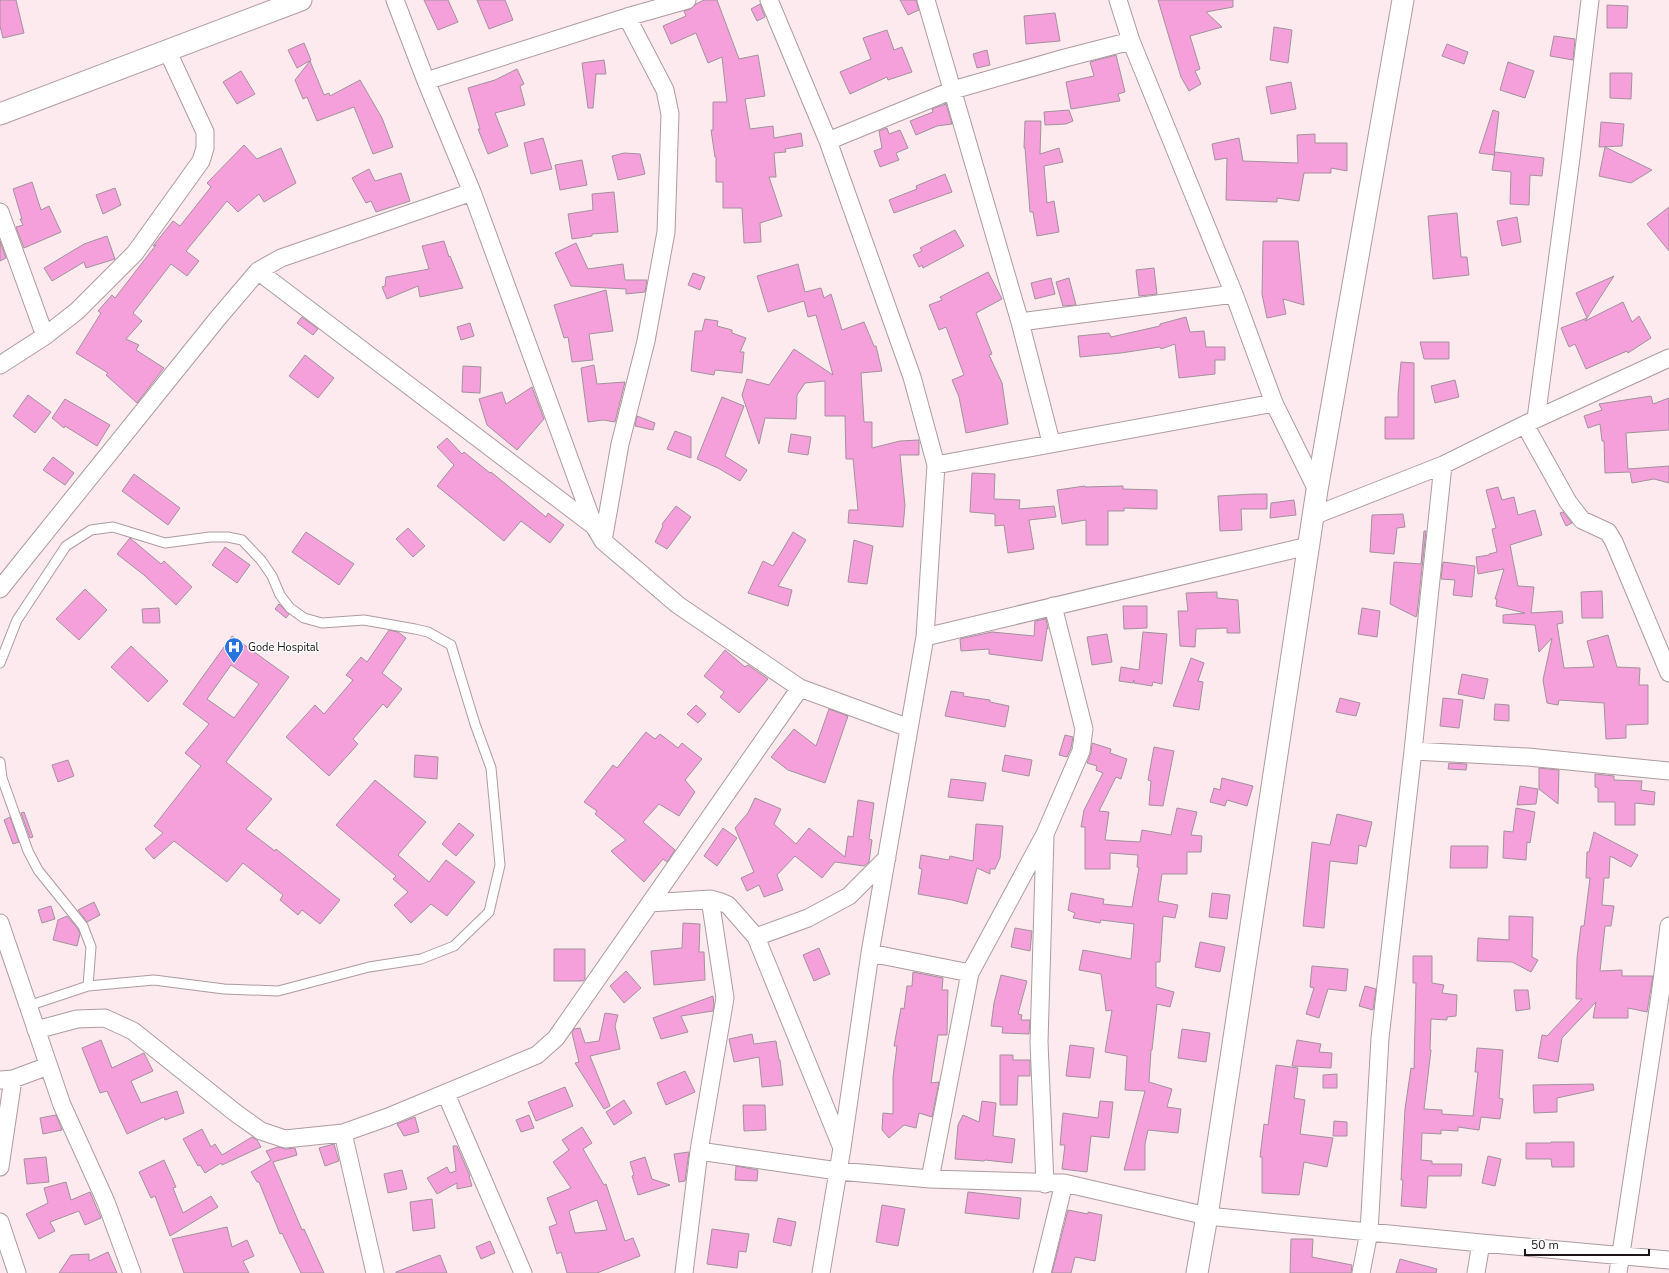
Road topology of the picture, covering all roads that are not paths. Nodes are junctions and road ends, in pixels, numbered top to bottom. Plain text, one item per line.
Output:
1 (301, 0) edge
2 (395, 0) edge
3 (687, 0) edge
4 (769, 0) edge
5 (926, 0) edge
6 (1118, 0) edge
7 (1403, 0) edge
8 (1590, 0) edge
9 (627, 17) junction
10 (1132, 40) junction
11 (167, 50) junction
12 (426, 81) junction
13 (953, 90) junction
14 (0, 114) edge
15 (828, 141) junction
16 (472, 192) junction
17 (0, 212) edge
18 (258, 271) junction
19 (1234, 294) junction
20 (1020, 322) junction
21 (45, 336) junction
22 (1669, 358) edge
23 (0, 364) edge
24 (1274, 403) junction
25 (1530, 422) junction
26 (1051, 442) junction
27 (936, 465) junction
28 (1443, 465) junction
29 (1317, 490) junction
30 (1313, 516) junction
31 (594, 526) junction
32 (603, 541) junction
33 (1308, 546) junction
34 (0, 589) edge
35 (1053, 606) junction
36 (926, 637) junction
37 (0, 663) edge
38 (1669, 673) edge
39 (800, 688) junction
40 (909, 728) junction
41 (1413, 751) junction
42 (0, 762) edge
43 (1669, 771) edge
44 (1045, 834) junction
45 (887, 858) junction
46 (710, 899) junction
47 (650, 903) junction
48 (0, 923) edge
49 (1669, 926) edge
50 (756, 937) junction
51 (870, 953) junction
52 (970, 973) junction
53 (88, 986) junction
54 (1665, 996) edge
55 (28, 1006) junction
56 (36, 1030) junction
57 (48, 1066) junction
58 (7, 1080) edge
59 (446, 1094) junction
60 (343, 1133) junction
61 (842, 1148) junction
62 (699, 1151) junction
63 (0, 1167) edge
64 (838, 1171) junction
65 (930, 1179) junction
66 (1064, 1183) junction
67 (1045, 1184) junction
68 (1207, 1216) junction
69 (0, 1222) edge
70 (1369, 1232) junction
71 (1481, 1243) junction
72 (1620, 1256) junction
73 (1669, 1260) edge
74 (17, 1273) edge
75 (132, 1273) edge
76 (375, 1273) edge
77 (523, 1273) edge
78 (684, 1273) edge
79 (821, 1273) edge
80 (1042, 1273) edge
81 (1197, 1273) edge
82 (1361, 1273) edge
83 (1476, 1273) edge
84 (1618, 1273) edge

1 - 11 street
2 - 12 street
3 - 9 street
4 - 15 street
5 - 13 street
6 - 10 street
7 - 29 street
8 - 25 street
9 - 12 street
9 - 32 street
10 - 13 street
10 - 19 street
11 - 14 street
11 - 21 street
12 - 16 street
13 - 15 street
13 - 20 street
15 - 27 street
16 - 18 street
16 - 31 street
17 - 21 street
18 - 31 street
18 - 34 street
19 - 20 street
19 - 24 street
20 - 26 street
21 - 23 street
22 - 25 street
24 - 26 street
24 - 29 street
25 - 28 street
25 - 38 street
26 - 27 street
27 - 36 street
28 - 30 street
28 - 41 street
29 - 30 street
30 - 33 street
31 - 32 street
32 - 39 street
33 - 35 street
33 - 68 street
35 - 36 street
35 - 44 street
36 - 40 street
37 - 53 lane
39 - 40 street
39 - 47 street
40 - 45 street
41 - 43 street
41 - 70 street
42 - 53 lane
44 - 52 street
44 - 67 street
45 - 50 street
45 - 51 street
46 - 47 street
46 - 50 street
46 - 62 street
47 - 59 street
48 - 55 street
49 - 54 street
50 - 61 street
51 - 52 street
51 - 61 street
52 - 65 street
53 - 55 lane
54 - 72 street
55 - 56 street
56 - 57 street
56 - 60 street
57 - 58 street
57 - 75 street
58 - 63 street
59 - 60 street
59 - 77 street
60 - 76 street
61 - 64 street
62 - 64 street
62 - 78 street
64 - 65 street
64 - 79 street
65 - 67 street
66 - 67 street
66 - 68 street
66 - 80 street
68 - 70 street
68 - 81 street
69 - 74 street
70 - 71 street
70 - 82 street
71 - 72 street
71 - 83 street
72 - 73 street
72 - 84 street

